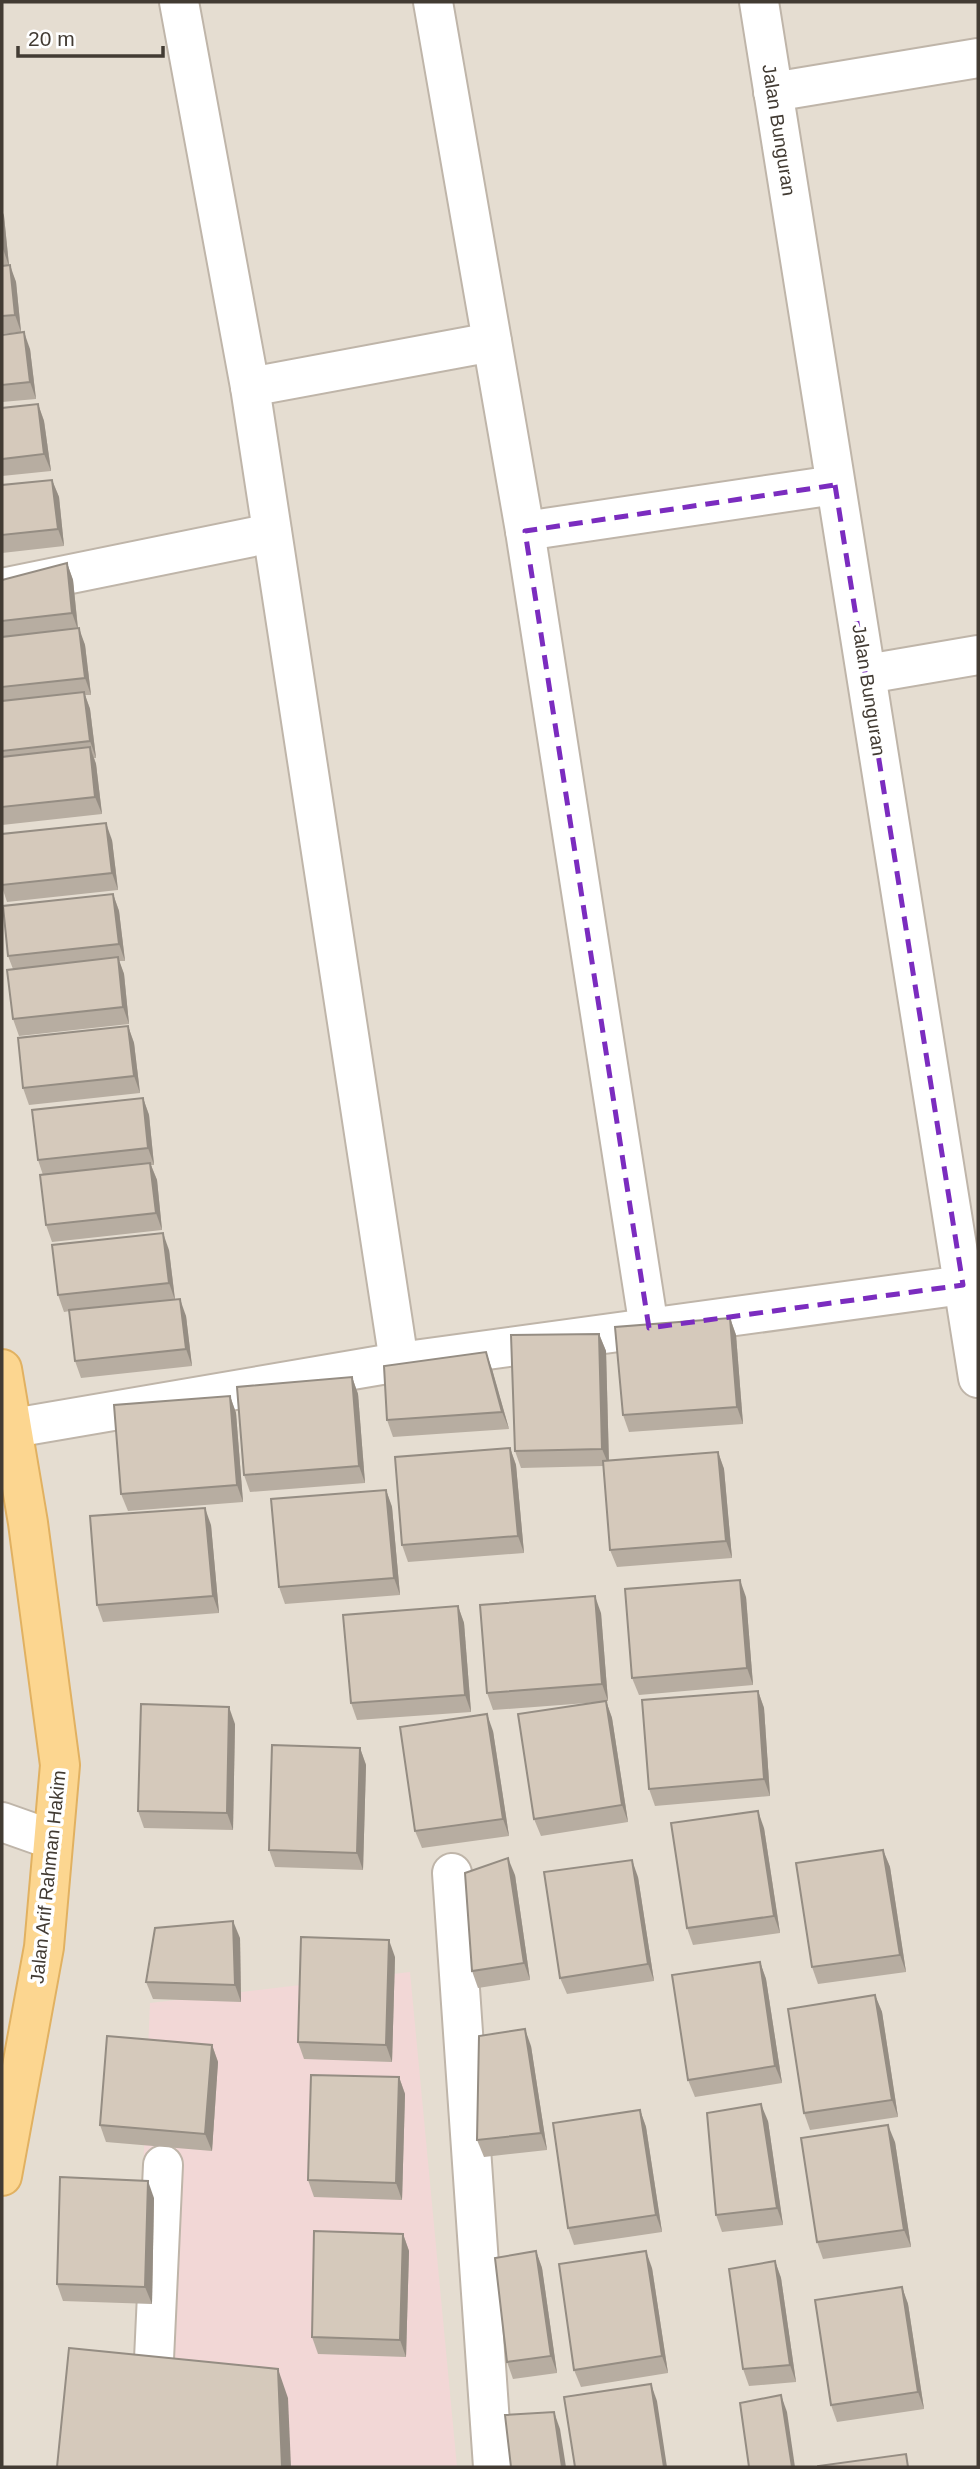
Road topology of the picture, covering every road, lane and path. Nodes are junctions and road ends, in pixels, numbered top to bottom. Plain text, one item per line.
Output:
1 (179, 2) edge
2 (433, 2) edge
3 (759, 2) edge
4 (978, 58) edge
5 (773, 92) junction
6 (492, 342) junction
7 (250, 387) junction
8 (835, 485) junction
9 (525, 531) junction
10 (272, 533) junction
11 (2, 588) edge
12 (978, 655) edge
13 (867, 674) junction
14 (969, 1247) edge
15 (963, 1285) junction
16 (649, 1328) junction
17 (399, 1362) junction
18 (2, 1369) edge
19 (978, 1378) edge
20 (7, 1430) edge
21 (2, 1822) edge
22 (53, 1840) junction
23 (452, 1873) dead end
24 (3, 2165) edge
25 (163, 2165) dead end
26 (149, 2467) edge
27 (493, 2467) edge

1 - 7 street
2 - 6 street
3 - 5 street, Jalan Bunguran
4 - 5 street
5 - 8 street, Jalan Bunguran
6 - 7 street
6 - 9 street
7 - 10 street
8 - 9 street
8 - 13 street, Jalan Bunguran
9 - 16 street
10 - 11 street
10 - 17 street
12 - 13 street
13 - 14 street, Jalan Bunguran
14 - 15 street, Jalan Bunguran
15 - 16 street
15 - 19 street, Jalan Bunguran
16 - 17 street
17 - 20 street
18 - 20 main road, Jalan Arif Rahman Hakim
20 - 22 main road, Jalan Arif Rahman Hakim
21 - 22 street
22 - 24 main road, Jalan Arif Rahman Hakim
23 - 27 street
25 - 26 street

